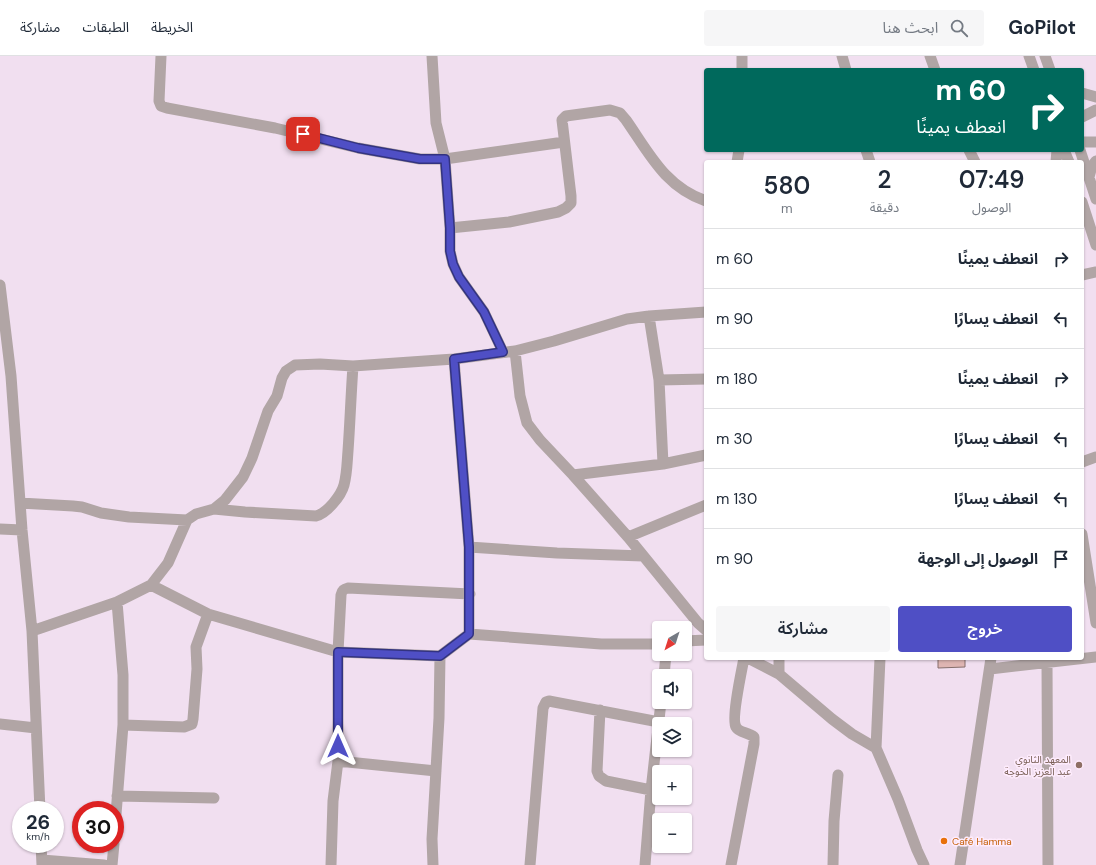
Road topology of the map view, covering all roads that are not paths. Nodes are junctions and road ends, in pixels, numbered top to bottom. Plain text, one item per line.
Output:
1 (161, 56) edge
2 (432, 56) edge
3 (742, 56) edge
4 (842, 56) edge
5 (930, 56) edge
6 (1029, 56) edge
7 (1044, 56) edge
8 (742, 68) edge
9 (845, 68) edge
10 (934, 68) edge
11 (1033, 68) edge
12 (1049, 68) edge
13 (1084, 94) edge
14 (1096, 97) edge
15 (1096, 110) edge
16 (1084, 116) edge
17 (564, 142) junction
18 (1084, 142) edge
19 (1096, 142) edge
20 (445, 159) junction
21 (1096, 161) edge
22 (1084, 162) edge
23 (1089, 177) junction
24 (1096, 199) edge
25 (704, 200) edge
26 (1084, 208) edge
27 (450, 228) junction
28 (1096, 245) edge
29 (1096, 272) edge
30 (1084, 275) edge
31 (0, 285) edge
32 (704, 312) edge
33 (649, 316) junction
34 (509, 351) junction
35 (454, 359) junction
36 (353, 366) junction
37 (704, 379) edge
38 (659, 380) junction
39 (704, 455) edge
40 (1096, 457) edge
41 (1084, 461) edge
42 (663, 464) junction
43 (573, 475) junction
44 (20, 503) junction
45 (704, 506) edge
46 (214, 509) junction
47 (186, 520) junction
48 (0, 529) edge
49 (22, 530) junction
50 (628, 538) junction
51 (469, 547) junction
52 (1084, 547) edge
53 (643, 556) junction
54 (151, 584) junction
55 (470, 594) junction
56 (117, 602) junction
57 (208, 614) junction
58 (1096, 623) edge
59 (704, 628) edge
60 (32, 631) junction
61 (469, 634) junction
62 (704, 640) edge
63 (692, 641) edge
64 (652, 644) edge
65 (338, 652) junction
66 (440, 656) junction
67 (1096, 657) edge
68 (1084, 658) edge
69 (744, 660) edge
70 (752, 660) edge
71 (779, 660) edge
72 (880, 660) edge
73 (1072, 660) edge
74 (991, 663) edge
75 (1047, 663) junction
76 (779, 674) junction
77 (600, 710) junction
78 (652, 721) edge
79 (0, 724) edge
80 (122, 725) junction
81 (36, 728) junction
82 (876, 748) junction
83 (655, 757) edge
84 (338, 761) junction
85 (436, 771) junction
86 (838, 775) dead end
87 (651, 790) junction
88 (117, 796) junction
89 (214, 798) dead end
90 (40, 801) edge
91 (117, 801) edge
92 (113, 853) edge
93 (42, 862) edge
94 (104, 865) edge
95 (112, 865) edge
96 (331, 865) edge
97 (433, 865) edge
98 (530, 865) edge
99 (645, 865) edge
100 (731, 865) edge
101 (833, 865) edge
102 (924, 865) edge
103 (960, 865) edge
104 (1048, 865) edge

1 - 20 street
2 - 20 street
3 - 8 street
4 - 9 street
5 - 10 street
6 - 11 street
7 - 12 street
13 - 14 street
15 - 16 street
17 - 20 street
17 - 25 street
17 - 27 street
18 - 19 street
20 - 27 street
21 - 23 street
22 - 23 street
23 - 24 street
26 - 28 street
27 - 34 street
29 - 30 street
31 - 44 street
32 - 33 street
33 - 34 street
33 - 38 street
34 - 35 street
34 - 43 street
35 - 36 street
35 - 51 street
36 - 46 street
36 - 46 street
37 - 38 street
38 - 42 street
39 - 42 street
40 - 41 street
42 - 43 street
43 - 50 street
44 - 47 street
44 - 49 street
45 - 50 street
46 - 47 street
47 - 54 street
48 - 49 street
49 - 60 street
50 - 53 street
51 - 53 street
51 - 55 street
52 - 58 street
53 - 59 street
54 - 56 street
54 - 57 street
55 - 61 street
55 - 65 street
56 - 60 street
56 - 80 street
57 - 65 street
57 - 80 street
60 - 81 street
61 - 64 street
61 - 66 street
62 - 63 street
65 - 66 street
65 - 84 street
66 - 85 street
67 - 68 street
69 - 100 street
70 - 76 street
71 - 76 street
72 - 82 street
73 - 75 street
74 - 75 street
74 - 103 street
75 - 104 street
76 - 82 street
77 - 78 street
77 - 87 street
77 - 98 street
79 - 81 street
80 - 88 street
81 - 90 street
82 - 102 street
83 - 87 street
84 - 85 street
84 - 96 street
85 - 97 street
86 - 101 street
87 - 99 street
88 - 89 street
88 - 91 street
92 - 95 street
93 - 94 street

